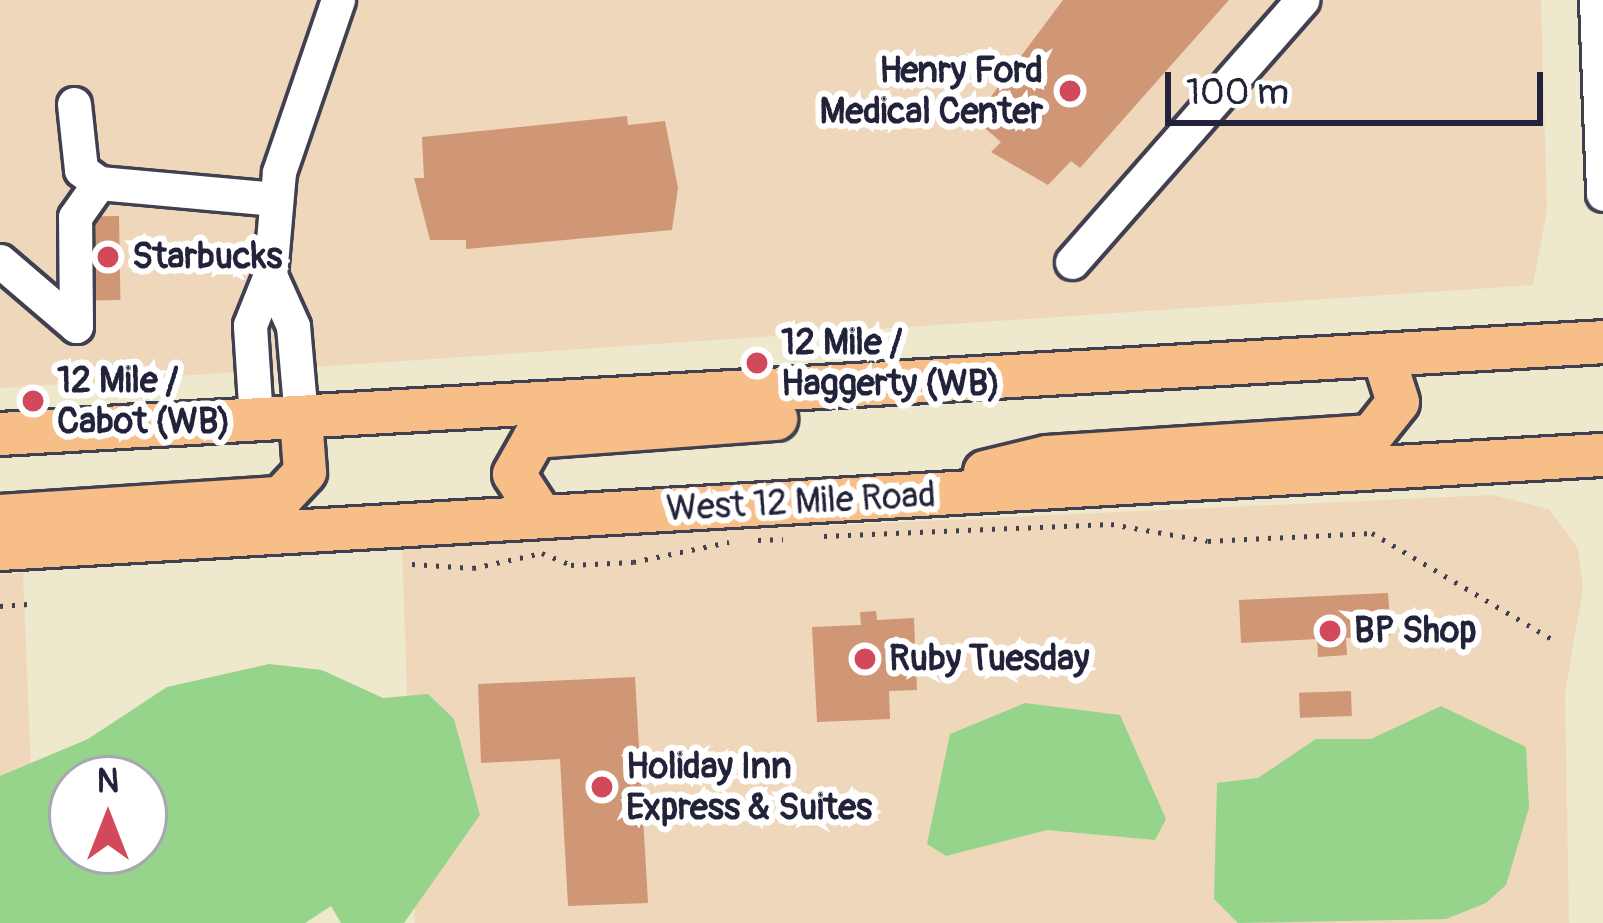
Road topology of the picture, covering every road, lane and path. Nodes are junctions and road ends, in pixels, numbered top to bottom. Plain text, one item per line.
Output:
1 (338, 0) edge
2 (1302, 0) edge
3 (1596, 0) edge
4 (74, 104) dead end
5 (99, 183) junction
6 (1603, 194) edge
7 (275, 200) junction
8 (0, 261) edge
9 (1072, 262) dead end
10 (270, 275) junction
11 (1603, 342) edge
12 (1384, 355) junction
13 (897, 382) junction
14 (301, 417) junction
15 (256, 419) junction
16 (0, 434) edge
17 (1603, 455) edge
18 (885, 497) junction
19 (0, 516) edge
20 (542, 517) junction
21 (807, 537) dead end
22 (791, 538) dead end
23 (0, 549) edge
24 (412, 564) dead end
25 (32, 604) dead end
26 (0, 606) edge
27 (1554, 640) dead end

1 - 7 street
2 - 9 street
3 - 6 street
4 - 5 street
5 - 7 street
5 - 8 street
7 - 10 street
10 - 14 street
10 - 15 street
11 - 12 main road
12 - 13 main road
12 - 18 main road
13 - 14 main road
13 - 20 main road
14 - 15 main road
14 - 19 main road
15 - 16 main road
17 - 18 main road, West 12 Mile Road
18 - 20 main road, West 12 Mile Road
20 - 23 main road, West 12 Mile Road
21 - 27 path
22 - 24 path
25 - 26 path

